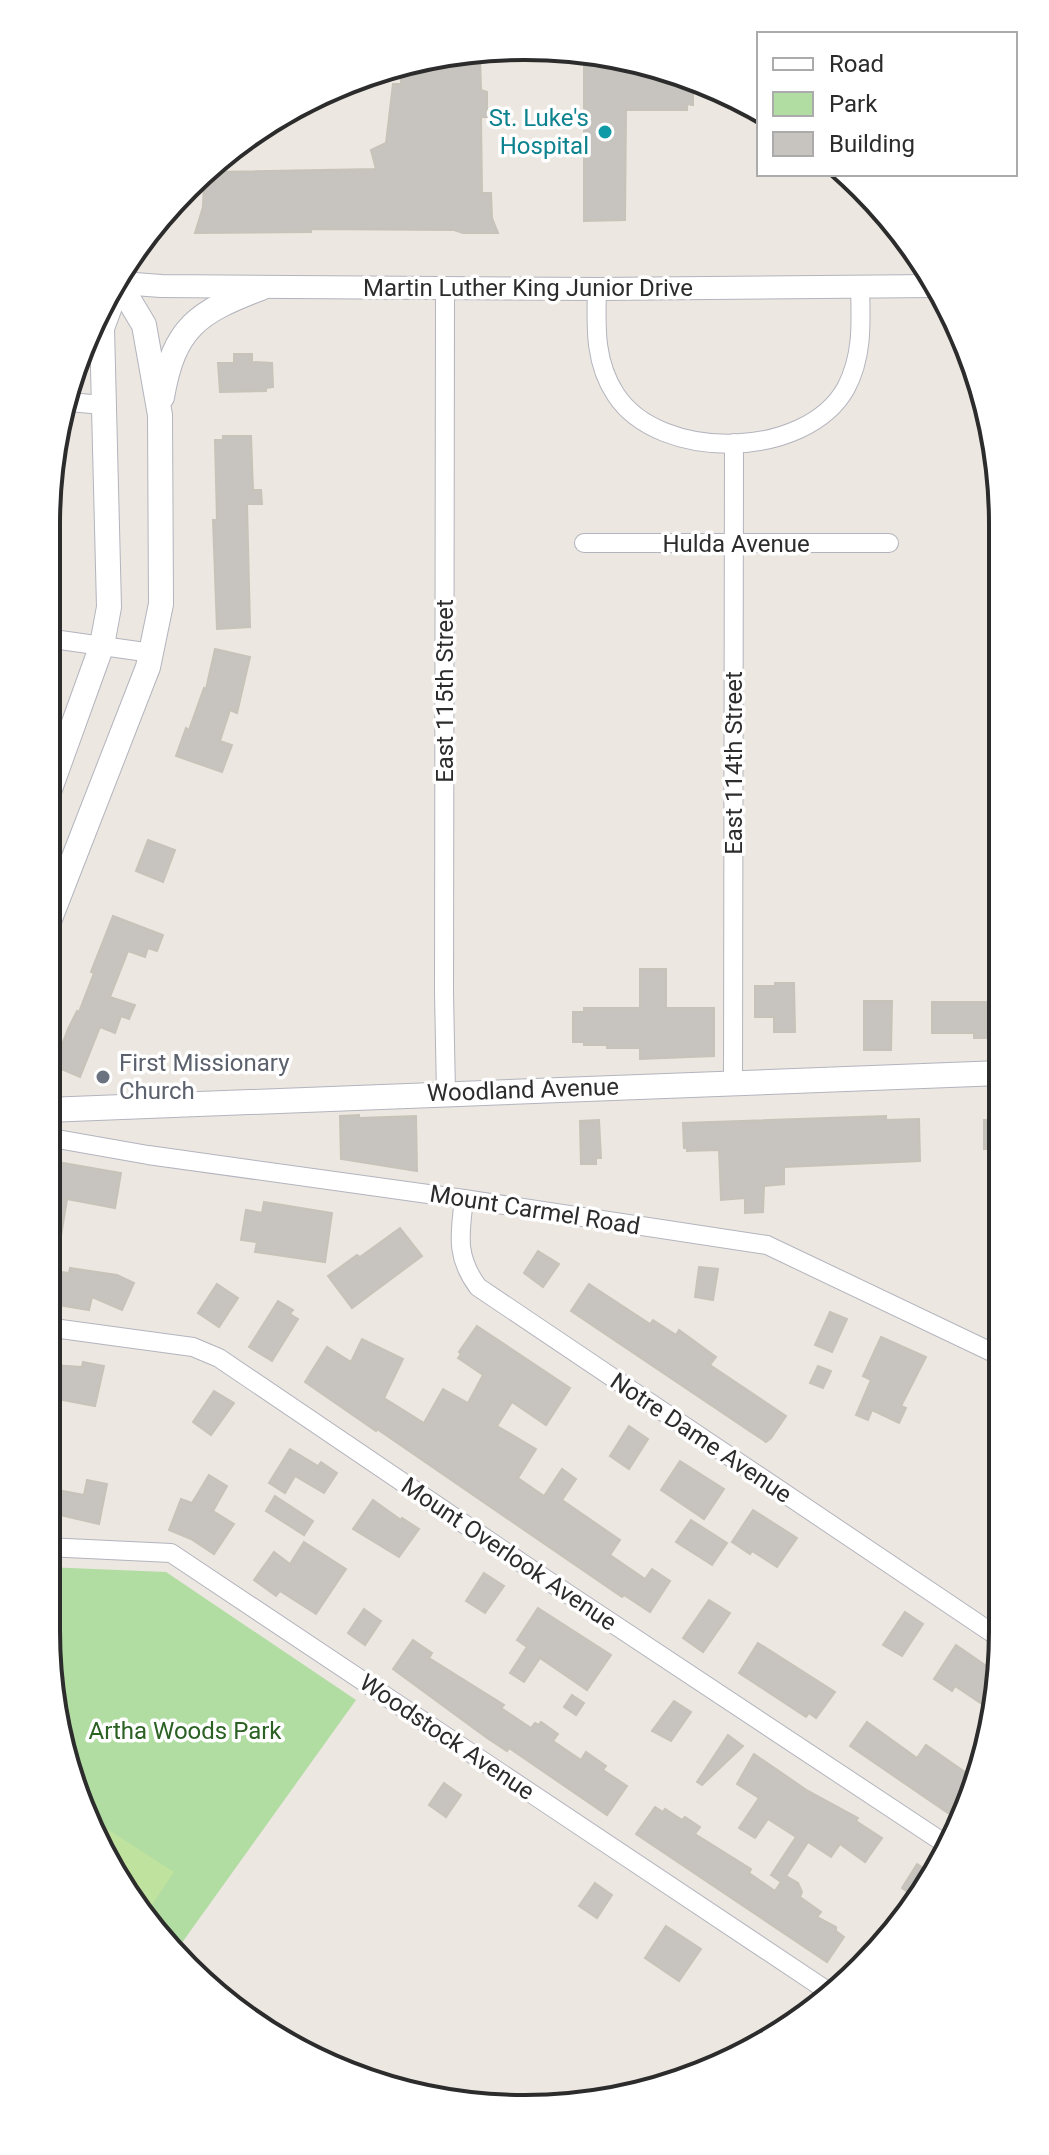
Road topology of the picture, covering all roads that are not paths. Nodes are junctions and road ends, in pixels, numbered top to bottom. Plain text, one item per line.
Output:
1 (127, 284) edge
2 (923, 286) edge
3 (860, 287) junction
4 (261, 288) junction
5 (445, 288) junction
6 (124, 289) edge
7 (597, 289) junction
8 (102, 332) edge
9 (76, 403) edge
10 (102, 405) junction
11 (160, 415) junction
12 (734, 443) junction
13 (584, 543) dead end
14 (889, 543) dead end
15 (735, 544) junction
16 (60, 640) edge
17 (102, 645) junction
18 (152, 653) junction
19 (60, 761) edge
20 (60, 872) edge
21 (989, 1073) edge
22 (733, 1084) junction
23 (446, 1093) junction
24 (60, 1109) edge
25 (60, 1139) edge
26 (464, 1199) junction
27 (60, 1329) edge
28 (989, 1351) edge
29 (60, 1548) edge
30 (989, 1631) edge
31 (939, 1840) edge
32 (822, 1987) edge

1 - 4 street, Martin Luther King Junior Drive
2 - 3 street, Martin Luther King Junior Drive
3 - 7 street, Martin Luther King Junior Drive
3 - 12 street
4 - 5 street, Martin Luther King Junior Drive
4 - 11 main road
5 - 7 street, Martin Luther King Junior Drive
5 - 23 street, East 115th Street
6 - 11 main road, Martin Luther King Junior Drive
7 - 12 street
8 - 10 main road
9 - 10 street
10 - 17 main road
11 - 18 main road, Martin Luther King Junior Drive
12 - 15 street, East 114th Street
13 - 15 street, Hulda Avenue
14 - 15 street, Hulda Avenue
15 - 22 street, East 114th Street
16 - 17 street
17 - 18 street
17 - 19 main road
18 - 20 main road, Martin Luther King Junior Drive
21 - 22 main road, Woodland Avenue
22 - 23 main road, Woodland Avenue
23 - 24 main road, Woodland Avenue
25 - 26 street, Mount Carmel Road
26 - 28 street, Mount Carmel Road
26 - 30 street, Notre Dame Avenue
27 - 31 street, Mount Overlook Avenue
29 - 32 street, Woodstock Avenue

